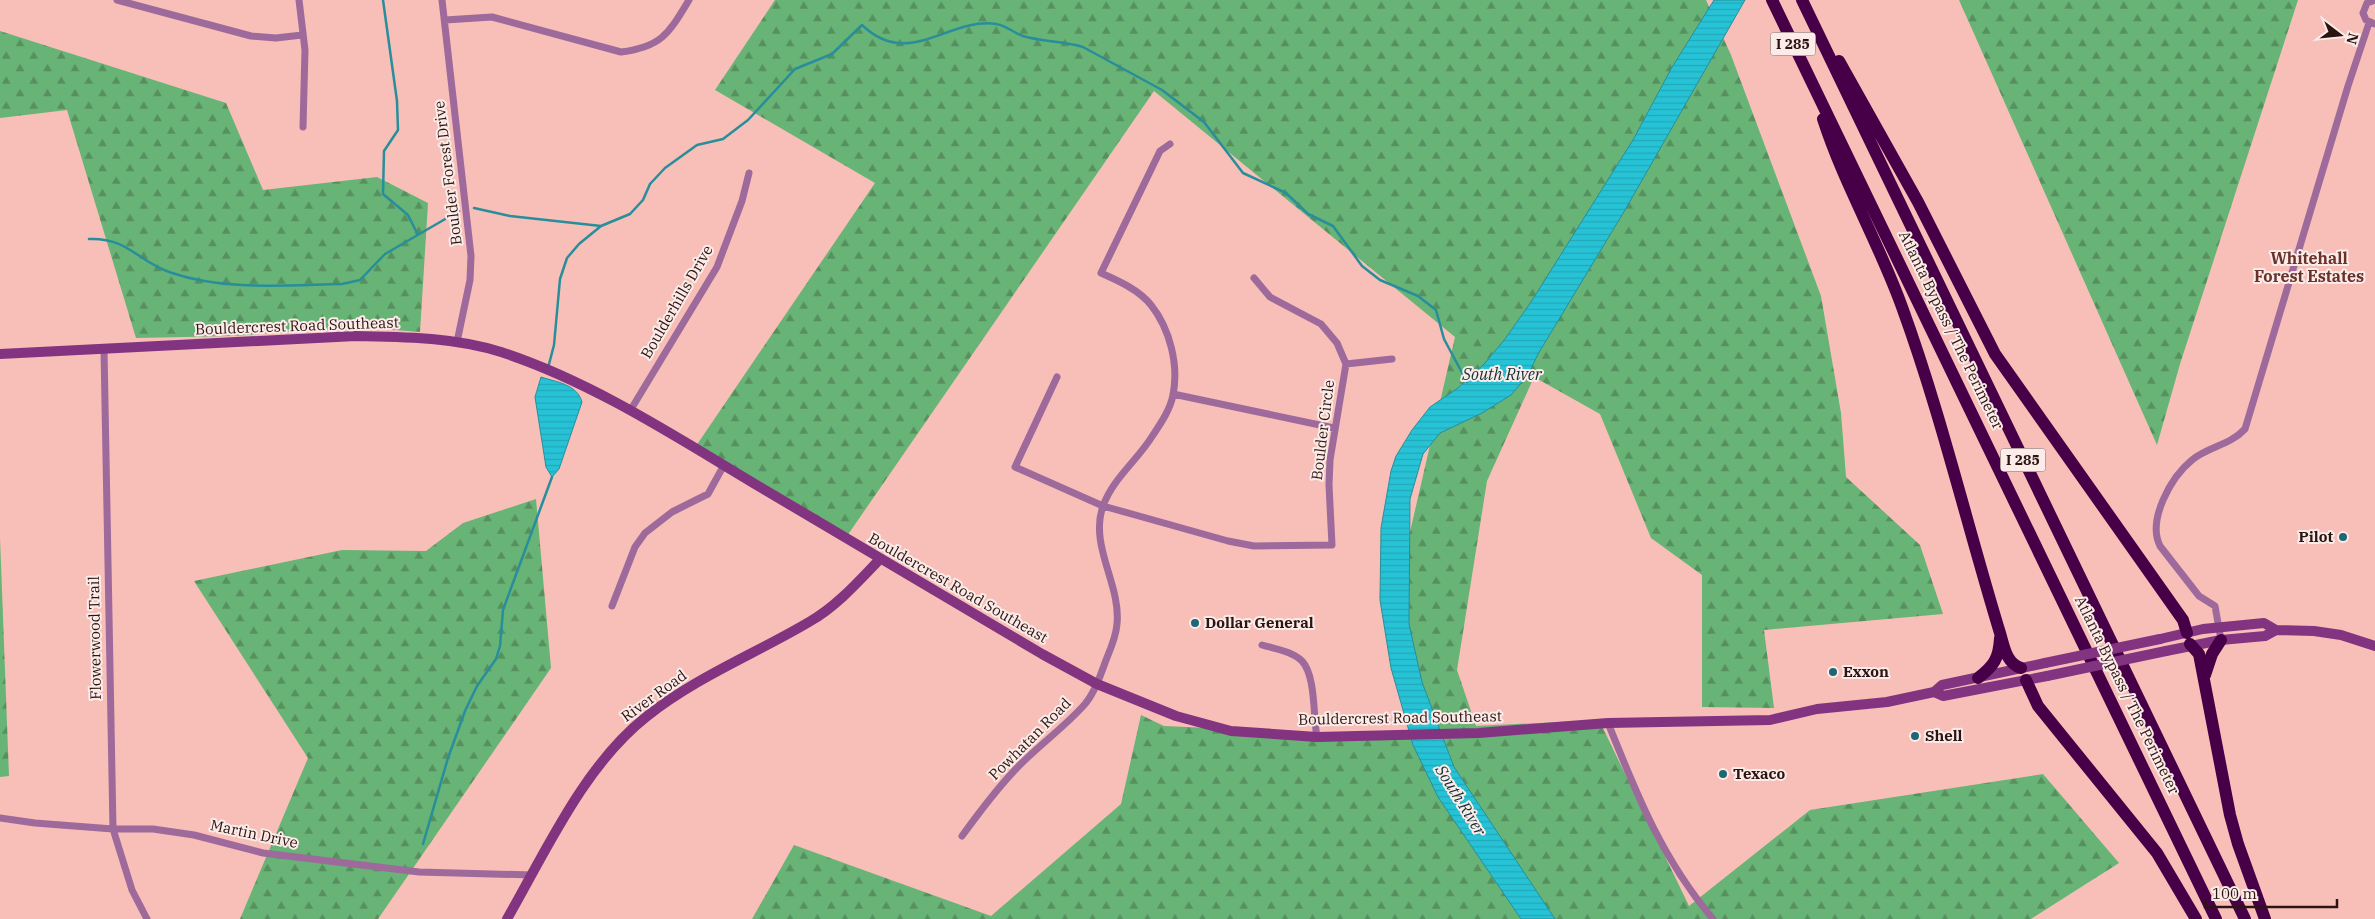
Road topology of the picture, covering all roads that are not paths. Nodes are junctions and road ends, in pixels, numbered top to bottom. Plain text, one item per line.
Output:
1 (299, 0) edge
2 (442, 0) edge
3 (689, 0) edge
4 (1772, 0) edge
5 (1803, 0) edge
6 (2372, 0) edge
7 (122, 1) edge
8 (445, 20) junction
9 (2372, 23) edge
10 (302, 35) junction
11 (1813, 88) junction
12 (303, 126) dead end
13 (1170, 144) dead end
14 (749, 173) dead end
15 (1254, 278) dead end
16 (457, 342) junction
17 (104, 350) junction
18 (0, 354) edge
19 (1392, 359) dead end
20 (1346, 364) junction
21 (1057, 377) dead end
22 (1173, 394) junction
23 (630, 411) junction
24 (1334, 428) junction
25 (724, 466) junction
26 (1103, 506) junction
27 (880, 559) junction
28 (612, 606) dead end
29 (2000, 633) junction
30 (2220, 634) junction
31 (2189, 639) junction
32 (1262, 645) dead end
33 (2375, 646) edge
34 (2024, 674) junction
35 (2205, 675) junction
36 (1978, 678) junction
37 (1097, 684) junction
38 (1934, 692) junction
39 (1608, 723) junction
40 (1317, 737) junction
41 (0, 818) edge
42 (113, 829) junction
43 (962, 836) dead end
44 (532, 875) junction
45 (147, 919) edge
46 (507, 919) edge
47 (1713, 919) edge
48 (2196, 919) edge
49 (2216, 919) edge
50 (2245, 919) edge
51 (2265, 919) edge

1 - 10 street
2 - 8 street, Boulder Forest Drive
3 - 8 street
4 - 11 highway, Atlanta Bypass / The Perimeter / I 285
5 - 31 highway
5 - 50 highway, Atlanta Bypass / The Perimeter / I 285
6 - 9 street
7 - 10 street
8 - 16 street, Boulder Forest Drive
9 - 30 street
10 - 12 street
11 - 29 highway
11 - 49 highway, Atlanta Bypass / The Perimeter / I 285
13 - 22 street
14 - 23 street, Boulderhills Drive
15 - 20 street, Boulder Circle
16 - 17 street, Bouldercrest Road Southeast
16 - 23 street, Bouldercrest Road Southeast
17 - 18 street, Bouldercrest Road Southeast
17 - 42 street, Flowerwood Trail
19 - 20 street
20 - 24 street, Boulder Circle
21 - 26 street
22 - 24 street
22 - 26 street, Powhatan Road
23 - 25 street, Bouldercrest Road Southeast
24 - 26 street, Boulder Circle
25 - 27 street, Bouldercrest Road Southeast
25 - 28 street
26 - 37 street, Powhatan Road
27 - 37 street, Bouldercrest Road Southeast
27 - 44 street, River Road
29 - 34 highway
29 - 36 highway
30 - 31 street, Bouldercrest Road Southeast
30 - 33 street, Bouldercrest Road Southeast
30 - 35 highway
31 - 34 street, Bouldercrest Road Southeast, bridge
31 - 34 street, Bouldercrest Road Southeast, bridge
31 - 35 highway
32 - 40 street
34 - 36 street, Bouldercrest Road Southeast
34 - 38 street, Bouldercrest Road Southeast
34 - 48 highway
35 - 51 highway
36 - 38 street, Bouldercrest Road Southeast
37 - 40 street, Bouldercrest Road Southeast
37 - 43 street, Powhatan Road
38 - 39 street, Bouldercrest Road Southeast
39 - 40 street, Bouldercrest Road Southeast
39 - 47 street
41 - 42 street, Martin Drive
42 - 44 street, Martin Drive
42 - 45 street, Flowerwood Trail
44 - 46 street, River Road

